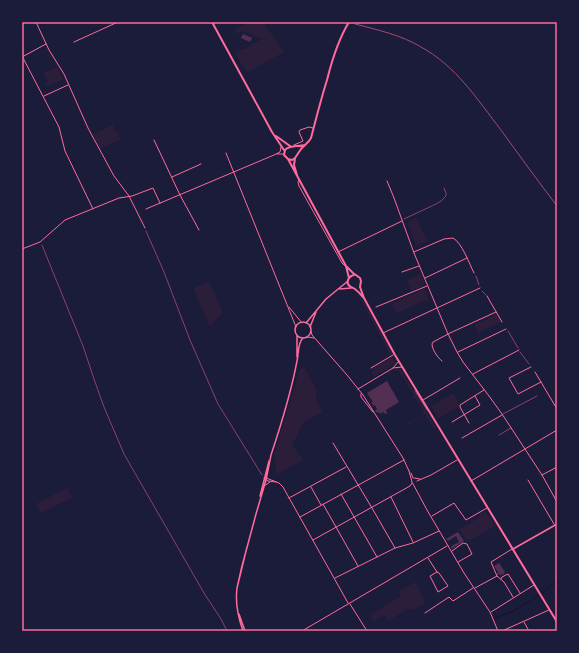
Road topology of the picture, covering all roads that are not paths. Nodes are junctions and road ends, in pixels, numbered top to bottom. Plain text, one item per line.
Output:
1 (36, 22) edge
2 (118, 22) edge
3 (212, 22) edge
4 (349, 22) edge
5 (74, 42) dead end
6 (46, 44) junction
7 (22, 56) edge
8 (69, 85) junction
9 (43, 97) junction
10 (314, 128) junction
11 (272, 132) junction
12 (278, 139) junction
13 (154, 140) dead end
14 (305, 145) junction
15 (292, 146) junction
16 (285, 150) junction
17 (226, 153) dead end
18 (277, 154) junction
19 (284, 154) junction
20 (297, 155) junction
21 (295, 158) junction
22 (288, 159) junction
23 (200, 164) dead end
24 (234, 172) junction
25 (171, 178) junction
26 (299, 180) junction
27 (387, 181) dead end
28 (180, 195) junction
29 (129, 196) junction
30 (160, 204) junction
31 (93, 209) junction
32 (146, 210) dead end
33 (402, 220) junction
34 (145, 228) road end
35 (199, 230) dead end
36 (22, 249) edge
37 (338, 252) junction
38 (414, 252) junction
39 (467, 258) junction
40 (346, 266) junction
41 (419, 266) junction
42 (402, 272) dead end
43 (474, 273) road end
44 (355, 275) junction
45 (349, 278) junction
46 (424, 278) junction
47 (348, 281) junction
48 (360, 285) junction
49 (427, 285) junction
50 (353, 288) junction
51 (480, 288) road end
52 (339, 289) junction
53 (487, 296) road end
54 (364, 298) junction
55 (287, 305) junction
56 (376, 307) dead end
57 (318, 309) junction
58 (437, 309) junction
59 (496, 312) junction
60 (502, 322) dead end
61 (302, 323) junction
62 (306, 323) junction
63 (296, 327) junction
64 (310, 328) junction
65 (506, 329) road end
66 (311, 331) junction
67 (383, 333) junction
68 (448, 334) junction
69 (297, 335) junction
70 (307, 337) junction
71 (303, 338) junction
72 (315, 338) junction
73 (518, 350) road end
74 (457, 353) junction
75 (395, 355) junction
76 (398, 361) junction
77 (442, 361) dead end
78 (297, 364) junction
79 (402, 366) junction
80 (531, 367) road end
81 (371, 368) dead end
82 (393, 368) junction
83 (535, 372) dead end
84 (472, 374) junction
85 (460, 378) dead end
86 (541, 382) junction
87 (414, 387) junction
88 (357, 389) junction
89 (484, 390) junction
90 (474, 395) junction
91 (537, 396) dead end
92 (423, 401) junction
93 (557, 409) edge
94 (427, 410) junction
95 (502, 414) junction
96 (464, 415) junction
97 (434, 420) junction
98 (452, 422) dead end
99 (469, 423) dead end
100 (511, 428) junction
101 (557, 430) edge
102 (499, 435) dead end
103 (462, 438) dead end
104 (334, 443) dead end
105 (524, 450) junction
106 (271, 455) junction
107 (458, 459) junction
108 (404, 460) junction
109 (347, 467) junction
110 (557, 467) edge
111 (267, 474) junction
112 (542, 476) junction
113 (266, 479) junction
114 (270, 479) junction
115 (413, 479) junction
116 (416, 479) junction
117 (422, 479) junction
118 (528, 480) dead end
119 (471, 481) junction
120 (271, 482) junction
121 (277, 482) junction
122 (416, 482) junction
123 (413, 483) junction
124 (358, 485) junction
125 (264, 486) junction
126 (311, 486) junction
127 (415, 486) junction
128 (341, 494) junction
129 (391, 497) junction
130 (289, 498) junction
131 (259, 502) junction
132 (557, 502) edge
133 (322, 505) junction
134 (372, 508) junction
135 (488, 508) junction
136 (300, 517) junction
137 (354, 517) junction
138 (431, 517) junction
139 (556, 524) edge
140 (336, 528) junction
141 (439, 531) junction
142 (313, 541) junction
143 (413, 543) junction
144 (448, 546) junction
145 (395, 548) junction
146 (513, 549) junction
147 (451, 551) junction
148 (428, 557) junction
149 (377, 558) junction
150 (458, 562) junction
151 (358, 567) junction
152 (437, 572) junction
153 (497, 576) junction
154 (334, 578) junction
155 (501, 579) junction
156 (534, 585) junction
157 (474, 588) junction
158 (520, 594) junction
159 (513, 598) junction
160 (349, 604) junction
161 (549, 610) junction
162 (490, 612) junction
163 (425, 613) dead end
164 (524, 621) junction
165 (557, 622) edge
166 (244, 631) edge
167 (302, 631) edge
168 (367, 631) edge
169 (498, 631) edge
170 (502, 631) edge
171 (529, 631) edge

1 - 6 street
2 - 5 street
3 - 11 main road
4 - 10 main road
6 - 7 street
6 - 8 street
7 - 9 street
8 - 9 street
8 - 29 street
9 - 31 street
10 - 14 main road
10 - 15 street
11 - 12 main road
11 - 15 main road
12 - 16 main road
12 - 18 street
13 - 25 street
14 - 15 main road
14 - 20 main road
15 - 16 main road
15 - 20 main road
16 - 19 main road
17 - 24 street
18 - 19 street
18 - 24 street
19 - 22 main road
20 - 21 main road
21 - 22 main road
21 - 26 main road
22 - 26 main road
23 - 25 street
24 - 28 street
24 - 55 street
25 - 28 street
26 - 37 main road
26 - 40 street
27 - 33 street
28 - 30 street
28 - 35 street
29 - 30 street
29 - 31 street
29 - 34 street
30 - 32 street
31 - 36 street
33 - 37 street
33 - 38 street
37 - 40 main road
38 - 39 street
38 - 41 street
39 - 43 street
39 - 46 street
40 - 44 main road
40 - 45 main road
41 - 42 street
41 - 46 street
44 - 45 main road
44 - 48 main road
45 - 47 main road
46 - 49 street
47 - 50 main road
47 - 52 street
48 - 50 main road
48 - 54 main road
49 - 56 street
49 - 58 street
50 - 52 street
50 - 54 main road
51 - 58 street
52 - 57 street
53 - 59 street
54 - 67 main road
55 - 61 street
55 - 63 street
57 - 62 street
57 - 64 street
58 - 67 street
58 - 68 street
59 - 60 street
59 - 68 street
61 - 62 street
61 - 63 street
62 - 64 street
63 - 69 street
64 - 66 street
65 - 74 street
66 - 70 street
66 - 72 street
67 - 75 main road
68 - 74 street
68 - 77 street
69 - 71 street
69 - 78 street
70 - 71 street
70 - 72 street
71 - 78 street
72 - 88 street
73 - 84 street
74 - 84 street
75 - 76 main road
75 - 81 street
76 - 79 main road
76 - 82 street
78 - 106 street
79 - 82 street
79 - 87 main road
80 - 86 street
82 - 88 street
83 - 86 street
84 - 89 street
85 - 92 street
86 - 93 street
87 - 92 main road
87 - 94 lane
88 - 108 street
89 - 90 street
89 - 95 street
90 - 96 street
90 - 96 street
91 - 95 lane
92 - 94 main road
92 - 97 main road
94 - 97 main road
95 - 100 street
95 - 103 street
96 - 98 street
96 - 99 street
97 - 107 main road
100 - 102 lane
100 - 105 street
101 - 105 street
104 - 109 street
105 - 112 street
105 - 119 street
106 - 111 street
106 - 113 street
107 - 117 street
107 - 119 main road
108 - 115 street
108 - 124 street
109 - 124 street
109 - 126 street
110 - 112 street
111 - 113 street
111 - 114 street
112 - 132 street
113 - 114 street
113 - 120 street
113 - 125 street
113 - 131 street
114 - 121 street
115 - 116 street
115 - 123 street
116 - 117 street
116 - 122 street
117 - 122 street
118 - 139 street
119 - 135 main road
120 - 121 street
120 - 125 street
121 - 130 street
122 - 123 street
122 - 127 street
123 - 127 street
123 - 129 street
124 - 128 street
124 - 134 street
125 - 131 street
126 - 130 street
126 - 133 street
127 - 138 street
128 - 133 street
128 - 137 street
129 - 134 street
129 - 143 street
130 - 136 street
131 - 166 street
133 - 136 street
133 - 140 street
134 - 137 street
134 - 145 street
135 - 138 street
135 - 146 main road
136 - 142 street
137 - 140 street
137 - 149 street
138 - 141 street
139 - 146 street
140 - 142 street
140 - 151 street
141 - 143 street
141 - 144 street
142 - 154 street
143 - 145 street
144 - 147 street
144 - 148 street
145 - 149 street
146 - 153 street
146 - 156 main road
147 - 150 street
147 - 150 street
148 - 152 street
148 - 160 street
149 - 151 street
150 - 157 street
151 - 154 street
152 - 152 street
153 - 155 street
153 - 157 street
154 - 160 street
155 - 158 street
155 - 159 street
156 - 158 street
156 - 161 main road
157 - 162 street
157 - 163 street
158 - 159 street
159 - 162 street
160 - 167 street
160 - 168 street
161 - 164 street
161 - 165 main road
162 - 169 street
164 - 170 street
164 - 171 street

